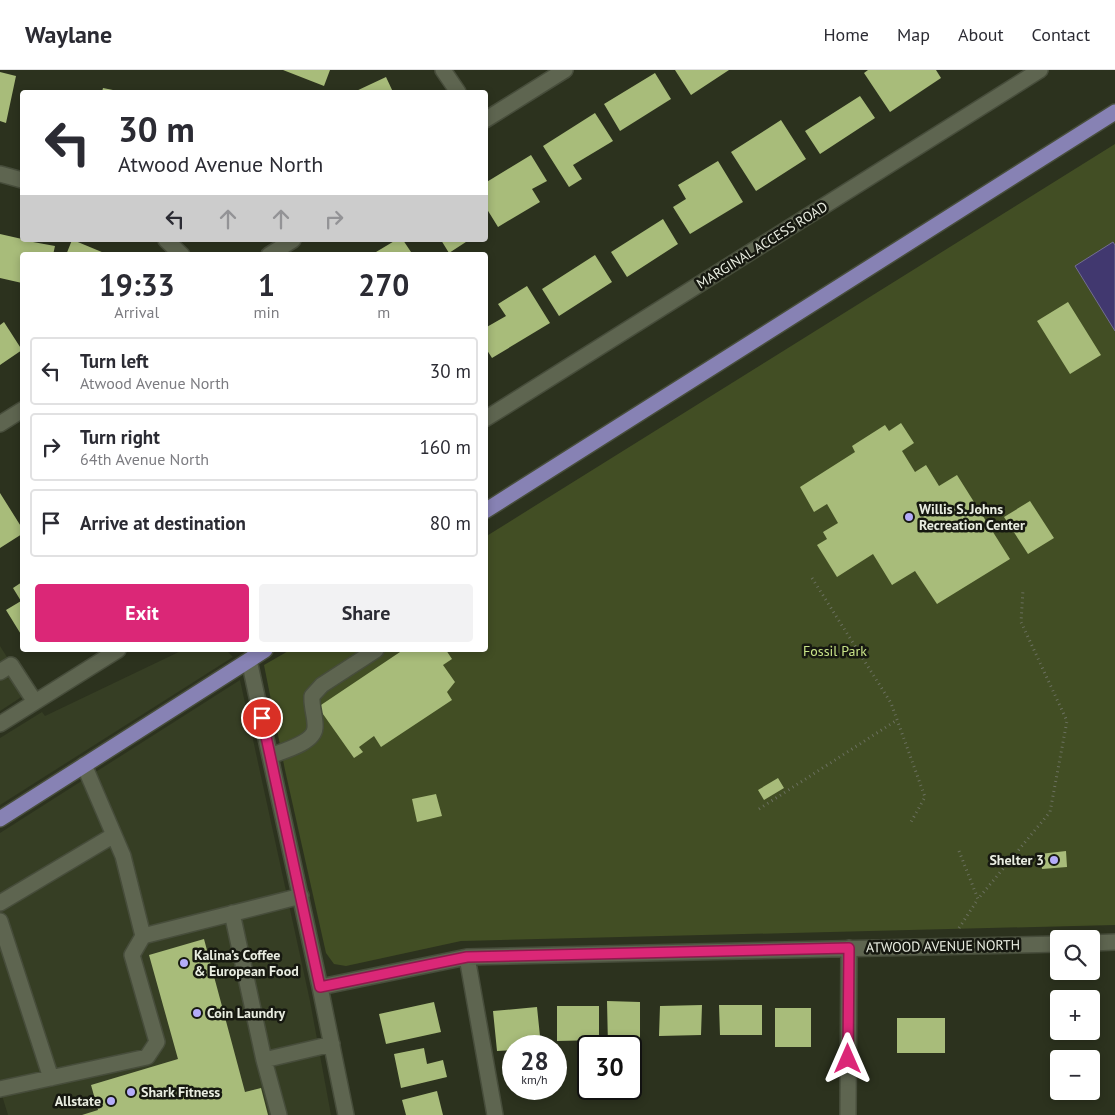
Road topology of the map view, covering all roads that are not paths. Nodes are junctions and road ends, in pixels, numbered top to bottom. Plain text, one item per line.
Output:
1 (443, 70) edge
2 (564, 70) edge
3 (1040, 70) edge
4 (457, 90) edge
5 (1115, 112) edge
6 (488, 118) edge
7 (0, 174) edge
8 (20, 179) edge
9 (168, 242) edge
10 (290, 242) edge
11 (179, 252) edge
12 (274, 252) edge
13 (20, 411) edge
14 (488, 417) edge
15 (0, 424) edge
16 (488, 509) edge
17 (115, 652) edge
18 (262, 652) edge
19 (373, 652) edge
20 (249, 660) junction
21 (0, 672) edge
22 (35, 702) junction
23 (0, 724) edge
24 (270, 756) junction
25 (84, 765) junction
26 (0, 819) edge
27 (114, 835) junction
28 (301, 896) junction
29 (0, 903) edge
30 (232, 914) junction
31 (0, 921) edge
32 (143, 936) junction
33 (1115, 942) edge
34 (1100, 943) edge
35 (1050, 944) edge
36 (849, 948) junction
37 (467, 957) junction
38 (320, 987) junction
39 (332, 1044) junction
40 (264, 1060) junction
41 (51, 1078) junction
42 (0, 1089) edge
43 (279, 1115) edge
44 (346, 1115) edge
45 (496, 1115) edge
46 (848, 1115) edge

1 - 4 street
2 - 6 street
3 - 14 street, MARGINAL ACCESS ROAD
5 - 16 main road
7 - 8 street
9 - 11 street
10 - 12 street
13 - 15 street
17 - 22 street
18 - 20 main road
19 - 24 street
20 - 24 street
20 - 25 main road
21 - 22 street
22 - 23 street
24 - 28 street
25 - 26 main road
25 - 27 street
27 - 29 street
27 - 32 street
28 - 30 street
28 - 38 street
30 - 32 street
30 - 40 street
31 - 41 street
32 - 41 street
33 - 34 street
35 - 36 street, ATWOOD AVENUE NORTH
36 - 37 street, ATWOOD AVENUE NORTH
36 - 46 street
37 - 38 street, ATWOOD AVENUE NORTH
37 - 45 street
38 - 39 street
39 - 40 street
39 - 44 street
40 - 43 street
41 - 42 street

